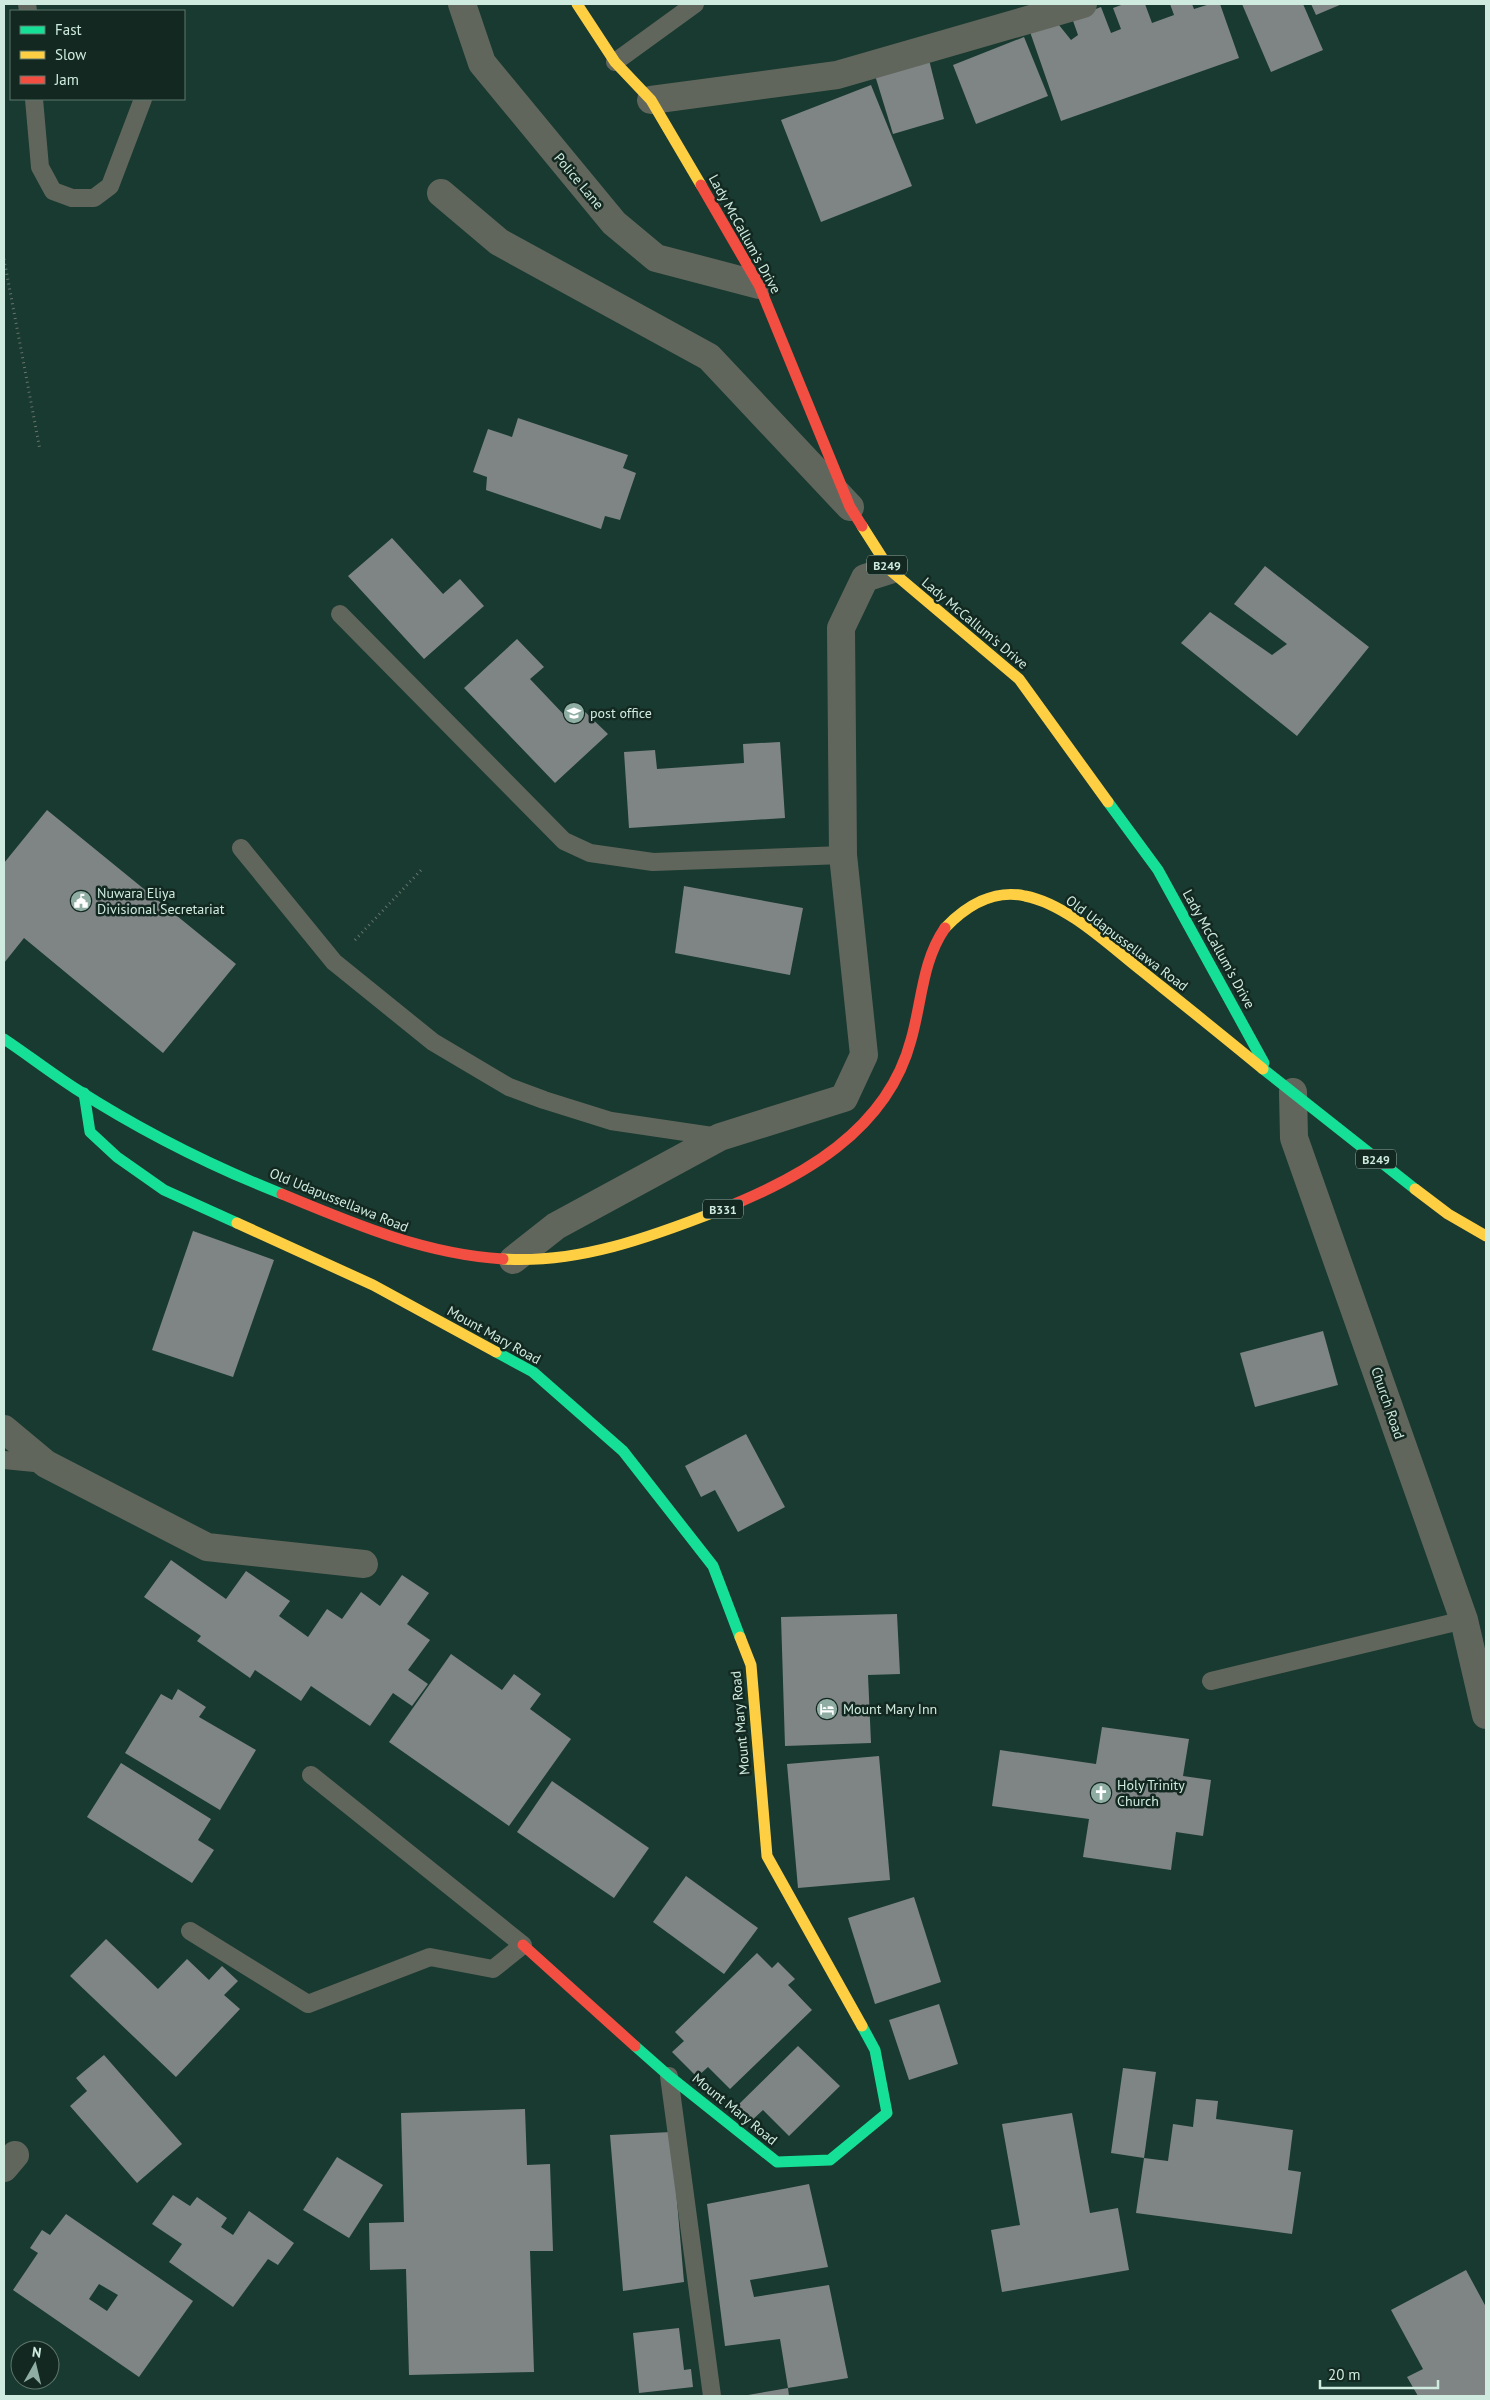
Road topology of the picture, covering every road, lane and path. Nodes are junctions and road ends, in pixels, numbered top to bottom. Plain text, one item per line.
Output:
1 (462, 4) edge
2 (578, 4) edge
3 (694, 4) edge
4 (1083, 4) edge
5 (614, 62) junction
6 (34, 100) edge
7 (142, 100) edge
8 (651, 100) junction
9 (441, 193) dead end
10 (4, 259) edge
11 (759, 285) junction
12 (40, 450) dead end
13 (850, 507) junction
14 (890, 570) junction
15 (340, 614) dead end
16 (240, 848) dead end
17 (843, 855) junction
18 (423, 868) dead end
19 (334, 962) junction
20 (4, 1039) edge
21 (1271, 1075) junction
22 (1293, 1092) junction
23 (84, 1094) junction
24 (720, 1137) junction
25 (1486, 1236) edge
26 (513, 1260) junction
27 (4, 1429) edge
28 (4, 1460) edge
29 (46, 1464) junction
30 (364, 1564) dead end
31 (1464, 1620) junction
32 (1211, 1681) dead end
33 (1486, 1715) edge
34 (311, 1775) dead end
35 (190, 1931) dead end
36 (523, 1945) junction
37 (669, 2076) junction
38 (712, 2396) edge

1 - 11 street, Police Lane
2 - 5 main road, Lady McCallum's Drive / B249
3 - 5 lane
4 - 8 street
5 - 8 main road, Lady McCallum's Drive / B249
6 - 7 lane
8 - 11 main road, Lady McCallum's Drive / B249
9 - 13 street
10 - 12 path
11 - 13 main road, Lady McCallum's Drive / B249
13 - 14 main road, Lady McCallum's Drive / B249
14 - 17 street
14 - 21 main road, Lady McCallum's Drive / B249
15 - 17 lane
16 - 19 lane
17 - 24 street
18 - 19 path
19 - 24 lane
20 - 23 main road, Old Udapussellawa Road / B331
21 - 22 main road, Lady McCallum's Drive / B249
21 - 26 main road, Old Udapussellawa Road / B331
22 - 25 main road, Lady McCallum's Drive / B249
22 - 31 street, Church Road
23 - 26 main road, Old Udapussellawa Road / B331
23 - 37 main road, Mount Mary Road
24 - 26 street
27 - 29 street
28 - 29 lane
29 - 30 street
31 - 32 lane
31 - 33 street, Church Road
34 - 36 lane
35 - 36 lane
36 - 37 main road, Mount Mary Road
37 - 38 lane

